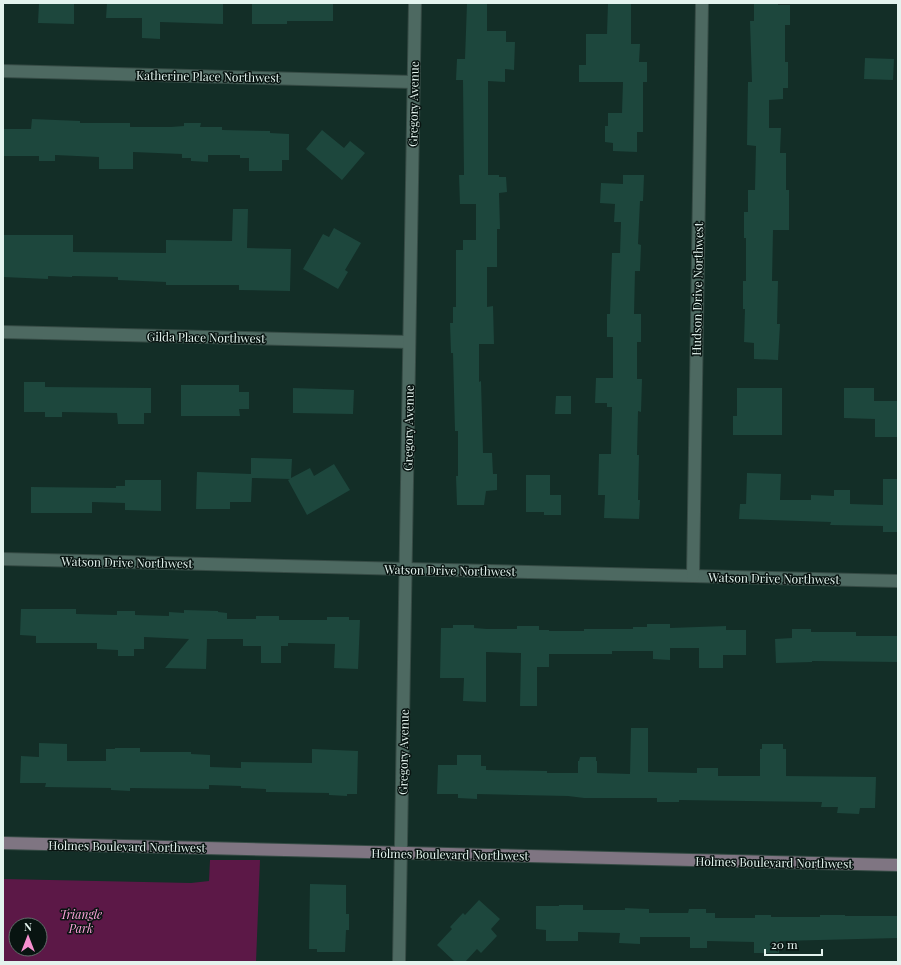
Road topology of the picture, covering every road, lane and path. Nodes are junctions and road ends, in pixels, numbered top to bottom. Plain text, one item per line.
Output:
1 (415, 3) edge
2 (702, 3) edge
3 (3, 71) edge
4 (413, 82) junction
5 (3, 332) edge
6 (409, 342) junction
7 (3, 559) edge
8 (406, 569) junction
9 (693, 576) junction
10 (898, 580) edge
11 (3, 843) edge
12 (401, 853) junction
13 (898, 865) edge
14 (399, 962) edge

1 - 4 street, Gregory Avenue
2 - 9 street, Hudson Drive Northwest
3 - 4 street, Katherine Place Northwest
4 - 6 street, Gregory Avenue
5 - 6 street, Gilda Place Northwest
6 - 8 street, Gregory Avenue
7 - 8 street, Watson Drive Northwest
8 - 9 street, Watson Drive Northwest
8 - 12 street, Gregory Avenue
9 - 10 street, Watson Drive Northwest
11 - 12 street, Holmes Boulevard Northwest
12 - 13 street, Holmes Boulevard Northwest
12 - 14 street, Gregory Avenue

